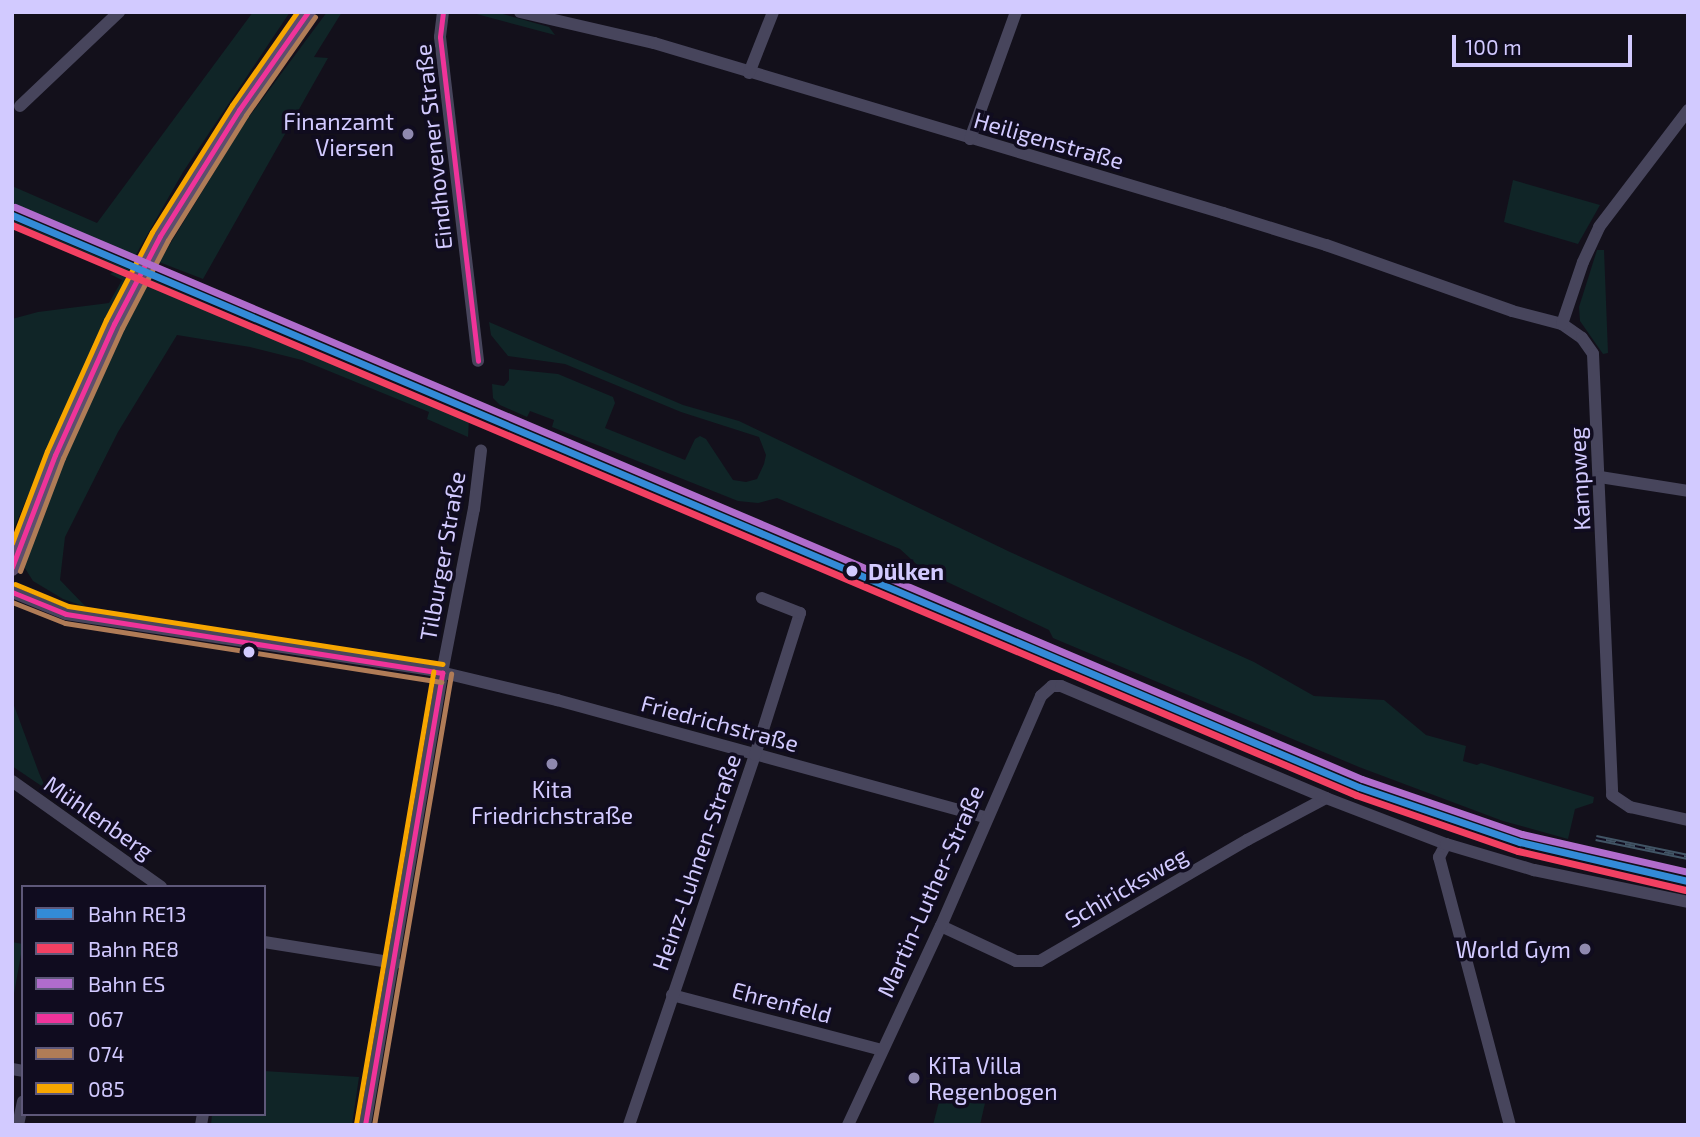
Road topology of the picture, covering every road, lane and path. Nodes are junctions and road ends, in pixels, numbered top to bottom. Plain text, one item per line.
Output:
1 (119, 12) edge
2 (308, 12) edge
3 (443, 12) edge
4 (520, 12) edge
5 (773, 12) edge
6 (1016, 12) edge
7 (749, 73) junction
8 (20, 106) dead end
9 (1688, 110) edge
10 (1681, 129) edge
11 (970, 139) junction
12 (1562, 324) junction
13 (478, 361) dead end
14 (481, 450) dead end
15 (1600, 477) junction
16 (1688, 491) edge
17 (12, 568) edge
18 (12, 592) edge
19 (762, 598) dead end
20 (442, 673) junction
21 (755, 755) junction
22 (12, 781) edge
23 (1326, 798) junction
24 (986, 817) junction
25 (1688, 820) edge
26 (1446, 844) junction
27 (158, 885) edge
28 (1688, 902) edge
29 (941, 926) junction
30 (266, 942) edge
31 (395, 963) junction
32 (672, 995) junction
33 (881, 1050) junction
34 (365, 1125) edge
35 (629, 1125) edge
36 (848, 1125) edge
37 (1510, 1125) edge

1 - 8 street
2 - 17 main road
3 - 13 street, Eindhovener Straße
4 - 7 street, Heiligenstraße
5 - 7 street
6 - 11 street
7 - 11 street, Heiligenstraße
9 - 10 street
10 - 12 street
11 - 12 street, Heiligenstraße
12 - 15 street, Kampweg
14 - 20 street, Tilburger Straße
15 - 16 street
15 - 25 street, Kampweg
18 - 20 street, Friedrichstraße
19 - 21 street, Heinz-Luhnen-Straße
20 - 21 street, Friedrichstraße
20 - 31 street, Tilburger Straße
21 - 24 street, Friedrichstraße
21 - 32 street, Heinz-Luhnen-Straße
22 - 27 street, Mühlenberg
23 - 24 street, Martin-Luther-Straße
23 - 26 street
23 - 29 street, Schiricksweg
24 - 29 street, Martin-Luther-Straße
26 - 28 street
26 - 37 street
29 - 33 street, Martin-Luther-Straße
30 - 31 street
31 - 34 street, Tilburger Straße
32 - 33 street, Ehrenfeld
32 - 35 street, Heinz-Luhnen-Straße
33 - 36 street, Martin-Luther-Straße

